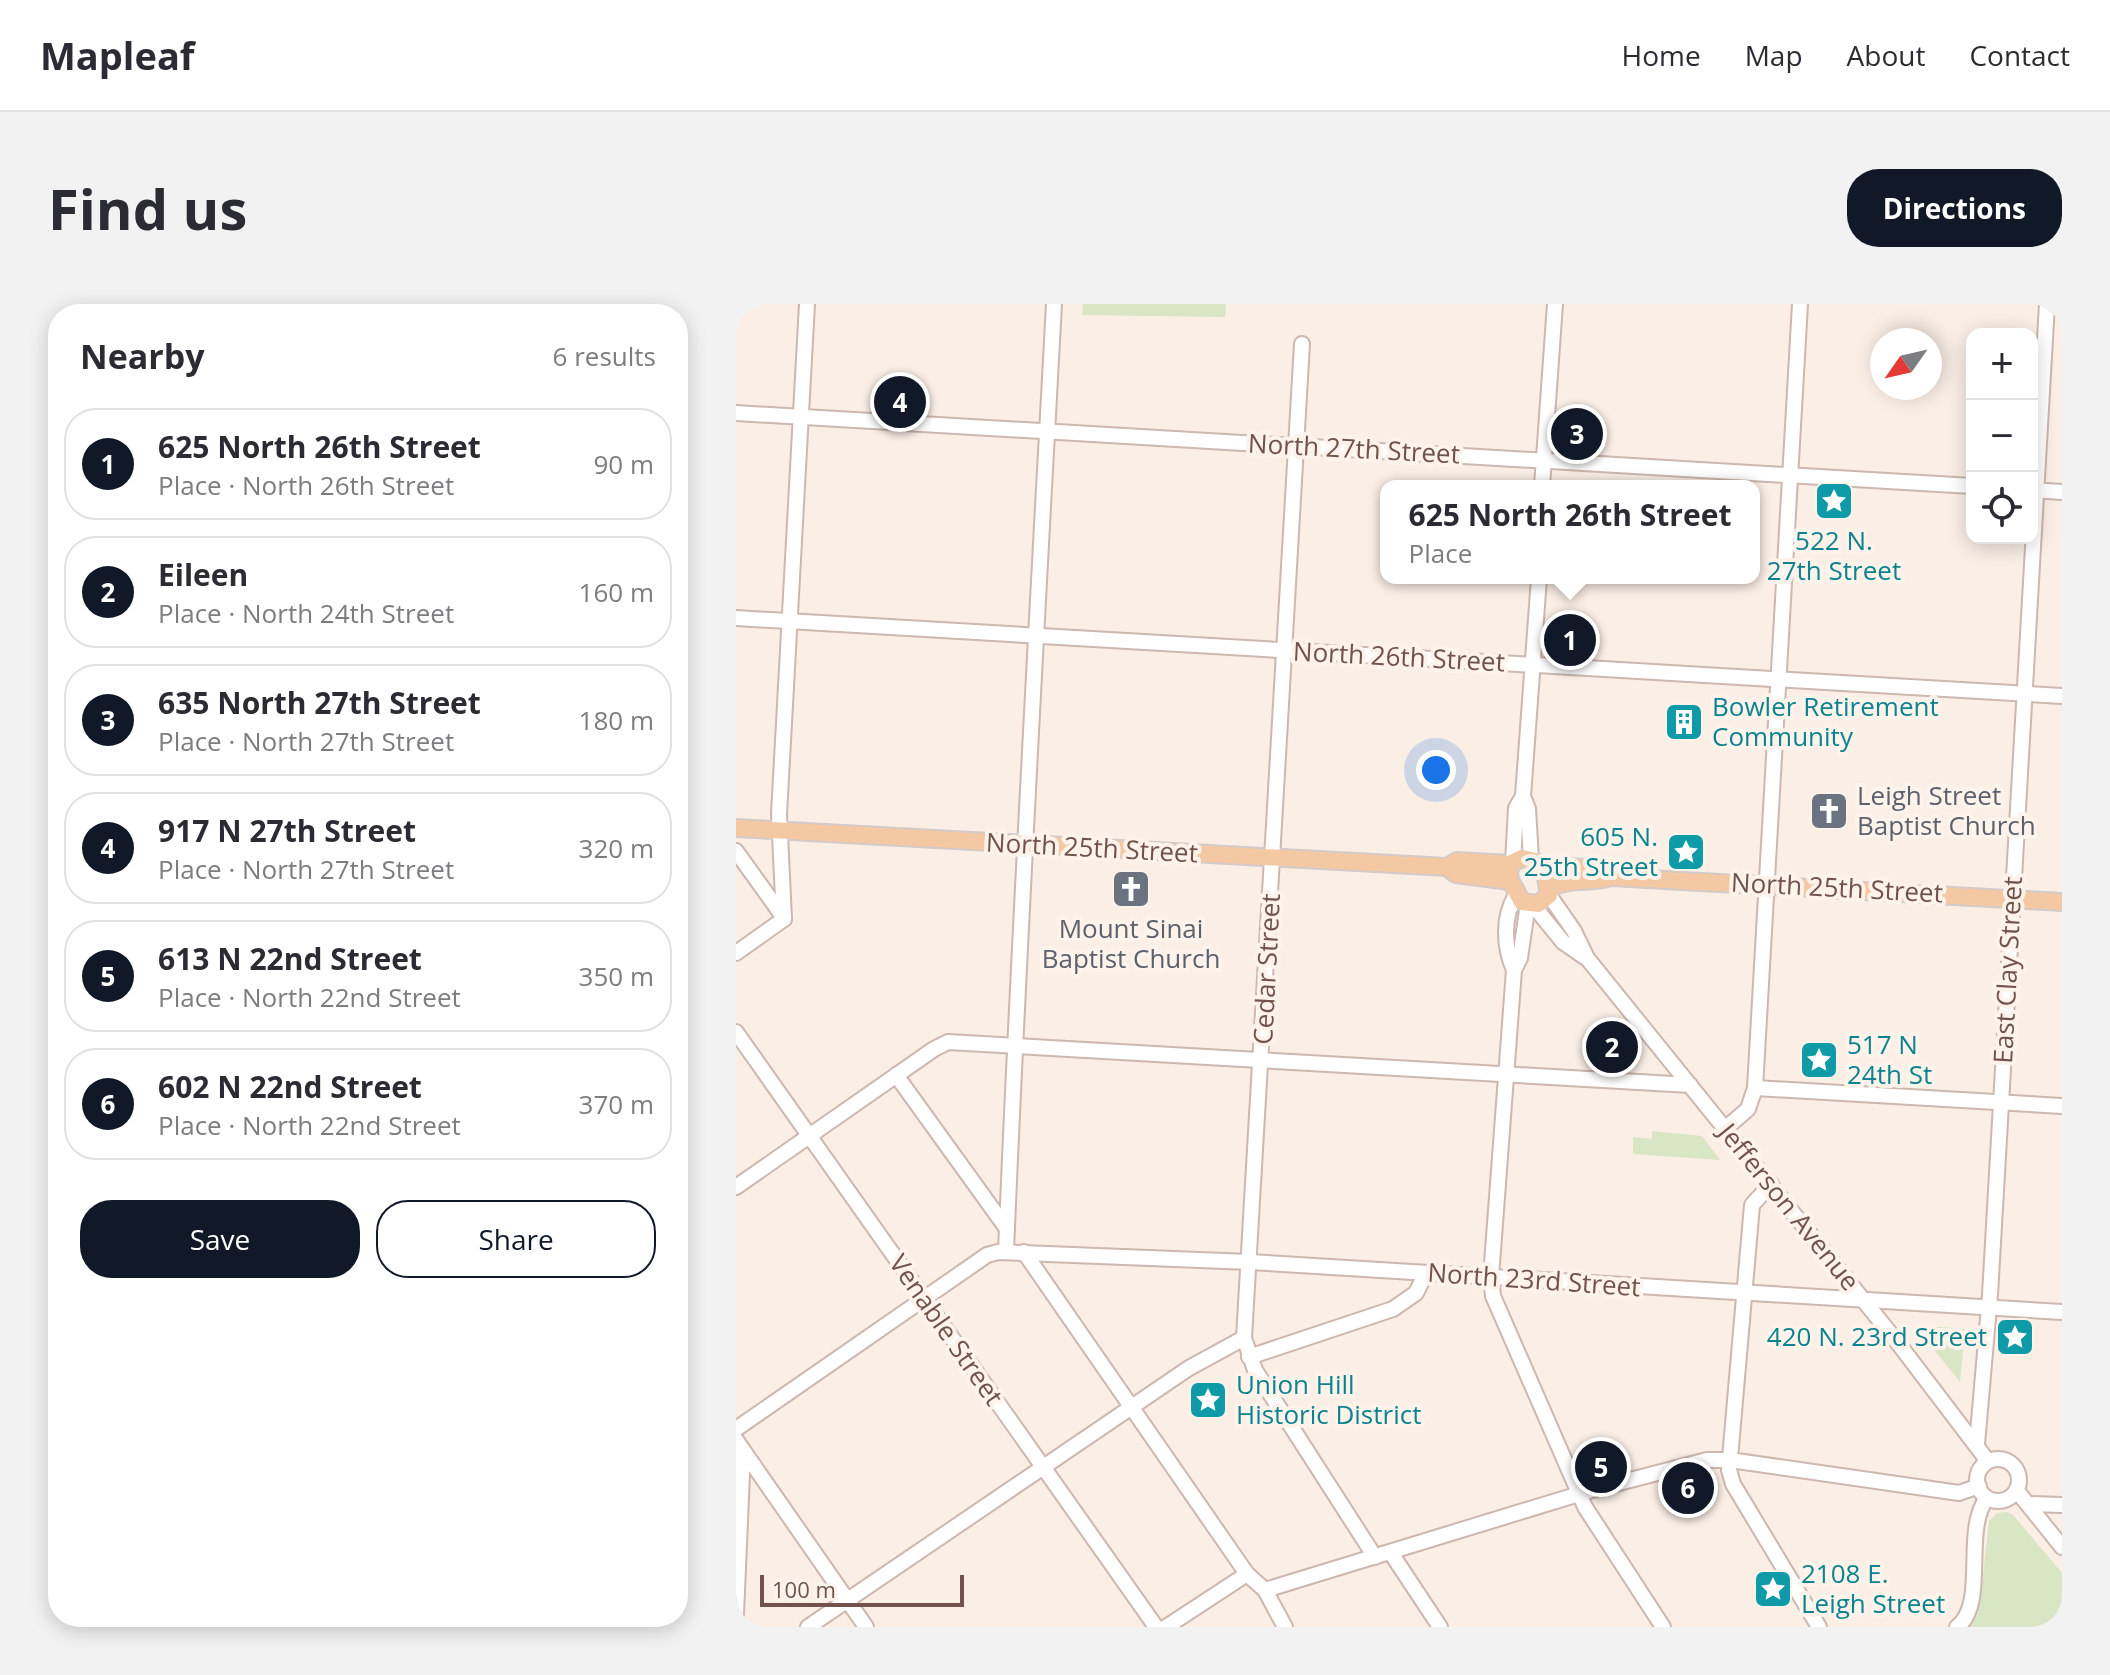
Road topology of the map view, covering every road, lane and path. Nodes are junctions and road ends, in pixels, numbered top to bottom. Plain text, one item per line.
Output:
1 (807, 304) edge
2 (1054, 304) edge
3 (1555, 304) edge
4 (1800, 304) edge
5 (2047, 304) edge
6 (1302, 344) dead end
7 (736, 413) edge
8 (801, 417) junction
9 (1046, 430) junction
10 (1296, 446) junction
11 (1543, 461) junction
12 (2035, 472) edge
13 (1790, 474) junction
14 (1542, 480) edge
15 (1966, 486) edge
16 (2038, 490) edge
17 (2062, 492) edge
18 (2031, 544) edge
19 (1539, 584) edge
20 (736, 618) edge
21 (790, 621) junction
22 (1034, 637) junction
23 (1285, 652) junction
24 (1532, 664) junction
25 (1778, 680) junction
26 (2024, 694) junction
27 (2062, 696) edge
28 (1523, 796) junction
29 (736, 828) edge
30 (779, 830) junction
31 (1024, 844) junction
32 (736, 851) edge
33 (1273, 857) junction
34 (1535, 863) junction
35 (1611, 877) junction
36 (1766, 884) junction
37 (1518, 885) junction
38 (1549, 892) junction
39 (2011, 899) junction
40 (2062, 902) edge
41 (784, 919) junction
42 (736, 953) edge
43 (1587, 958) junction
44 (736, 1032) edge
45 (1017, 1046) junction
46 (1261, 1061) junction
47 (1506, 1073) junction
48 (896, 1075) junction
49 (1690, 1085) junction
50 (1755, 1088) junction
51 (2001, 1103) junction
52 (2062, 1106) edge
53 (1726, 1128) junction
54 (809, 1136) junction
55 (1771, 1184) junction
56 (736, 1187) edge
57 (1007, 1229) junction
58 (1006, 1251) junction
59 (1024, 1252) junction
60 (1250, 1262) junction
61 (1426, 1273) junction
62 (1491, 1277) junction
63 (1743, 1293) junction
64 (924, 1298) junction
65 (1863, 1301) junction
66 (1989, 1308) junction
67 (2062, 1312) edge
68 (1244, 1338) junction
69 (1249, 1357) junction
70 (1132, 1406) junction
71 (736, 1429) edge
72 (1977, 1444) junction
73 (739, 1445) edge
74 (1730, 1460) junction
75 (1987, 1460) junction
76 (1043, 1467) junction
77 (2017, 1491) junction
78 (1983, 1492) junction
79 (1579, 1494) junction
80 (2028, 1504) junction
81 (2062, 1505) edge
82 (2062, 1547) edge
83 (1391, 1553) junction
84 (1375, 1557) junction
85 (1247, 1574) junction
86 (1265, 1590) junction
87 (846, 1599) junction
88 (736, 1614) edge
89 (1960, 1624) edge
90 (808, 1627) edge
91 (866, 1627) edge
92 (1156, 1627) edge
93 (1166, 1627) edge
94 (1285, 1627) edge
95 (1440, 1627) edge
96 (1663, 1627) edge
97 (1819, 1627) edge

1 - 8 street
2 - 9 street
3 - 11 street
4 - 13 street
5 - 12 street, East Clay Street
6 - 10 street, Cedar Street
7 - 8 street, North 27th Street
8 - 9 street, North 27th Street
8 - 21 street
9 - 10 street, North 27th Street
9 - 22 street
10 - 11 street, North 27th Street
10 - 23 street, Cedar Street
11 - 13 street, North 27th Street
11 - 14 street
13 - 15 street, North 27th Street
13 - 25 street
16 - 17 street
18 - 26 street, East Clay Street
19 - 24 street
20 - 21 street, North 26th Street
21 - 22 street, North 26th Street
21 - 30 street
22 - 23 street, North 26th Street
22 - 31 street
23 - 24 street, North 26th Street
23 - 33 street, Cedar Street
24 - 25 street, North 26th Street
24 - 28 street
25 - 26 street, North 26th Street
25 - 36 street
26 - 27 street, North 26th Street
26 - 39 street, East Clay Street
28 - 34 street
28 - 37 street
29 - 30 main road, North 25th Street
30 - 31 main road, North 25th Street
30 - 41 street
31 - 33 main road, North 25th Street
31 - 45 street
32 - 41 street
33 - 37 main road, North 25th Street
33 - 46 street, Cedar Street
34 - 35 main road, North 25th Street
34 - 37 main road, North 25th Street
34 - 38 main road
35 - 36 main road, North 25th Street
35 - 38 main road, North 25th Street
36 - 39 main road, North 25th Street
36 - 50 street
37 - 38 main road, North 25th Street
37 - 43 street, Jefferson Avenue
37 - 47 street
38 - 43 street, Jefferson Avenue
39 - 40 main road, North 25th Street
39 - 51 street, East Clay Street
41 - 42 street
43 - 49 street, Jefferson Avenue
44 - 54 street, Venable Street
45 - 46 street
45 - 48 street
45 - 57 street
46 - 47 street
46 - 60 street, Cedar Street
47 - 49 street
47 - 62 street
48 - 54 street
48 - 57 street
49 - 53 street, Jefferson Avenue
50 - 51 street
50 - 53 street
51 - 52 street
51 - 66 street, East Clay Street
53 - 55 street, Jefferson Avenue
54 - 56 street
54 - 64 street, Venable Street
55 - 63 street
55 - 65 street, Jefferson Avenue
57 - 58 street
58 - 59 street, North 23rd Street
58 - 64 street
59 - 60 street, North 23rd Street
59 - 70 street
60 - 61 street, North 23rd Street
60 - 68 street, Cedar Street
61 - 62 street, North 23rd Street
61 - 69 street
62 - 63 street, North 23rd Street
62 - 79 street
63 - 65 street, North 23rd Street
63 - 74 street
64 - 71 street
64 - 76 street, Venable Street
65 - 66 street, North 23rd Street
65 - 72 street, Jefferson Avenue
66 - 67 street, North 23rd Street
66 - 72 street, East Clay Street
68 - 69 street, Cedar Street
68 - 70 street
69 - 84 street, Cedar Street
70 - 76 street
70 - 85 street
72 - 75 street, Jefferson Avenue
73 - 87 street
73 - 88 street
74 - 78 street
74 - 79 street
74 - 97 street
75 - 77 street
75 - 78 street
76 - 87 street
76 - 92 street, Venable Street
77 - 78 street
77 - 80 street
78 - 89 street
79 - 83 street
79 - 96 street
80 - 81 street
80 - 82 street
83 - 84 street
83 - 95 street
84 - 86 street
85 - 86 street
85 - 93 street
86 - 94 street
87 - 90 street
87 - 91 street

